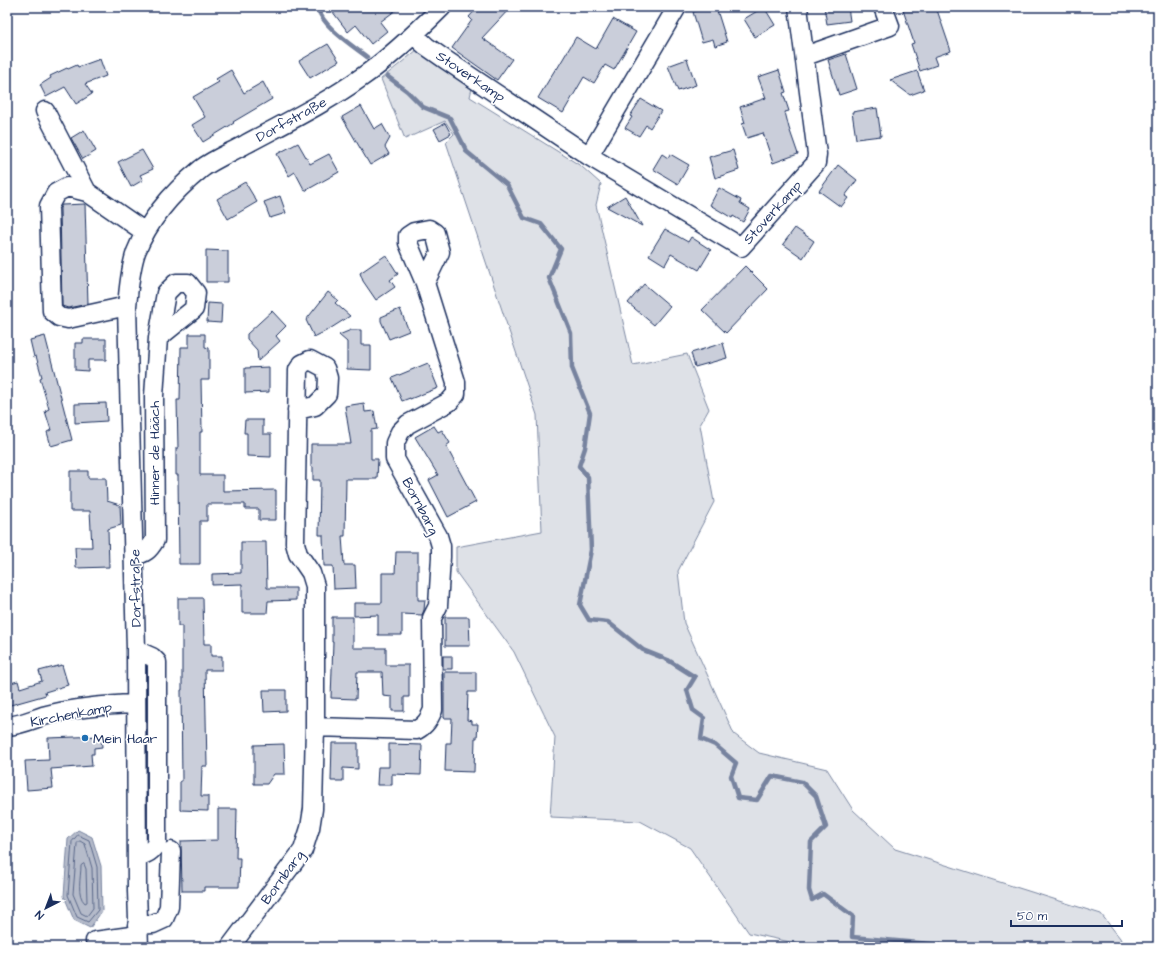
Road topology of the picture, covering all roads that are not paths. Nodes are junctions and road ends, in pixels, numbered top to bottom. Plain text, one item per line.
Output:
1 (442, 7) edge
2 (677, 7) edge
3 (798, 7) edge
4 (884, 7) edge
5 (414, 35) junction
6 (806, 56) junction
7 (45, 111) dead end
8 (589, 156) junction
9 (87, 192) junction
10 (145, 232) junction
11 (425, 283) dead end
12 (127, 306) junction
13 (158, 338) dead end
14 (297, 410) dead end
15 (134, 555) junction
16 (136, 650) junction
17 (136, 704) junction
18 (7, 726) edge
19 (315, 727) junction
20 (171, 851) dead end
21 (137, 857) junction
22 (138, 936) edge
23 (95, 941) dead end
24 (230, 947) edge

1 - 5 street, Dorfstraße
2 - 8 street
3 - 6 street, Stoverkamp
4 - 6 street
5 - 8 street, Stoverkamp
5 - 10 street, Dorfstraße
6 - 8 street, Stoverkamp
7 - 9 street
9 - 10 street
9 - 12 street
10 - 12 street, Dorfstraße
11 - 19 street, Bornbarg
12 - 15 street, Dorfstraße
13 - 15 street, Hinner de Hääch
14 - 19 street, Bornbarg
15 - 16 street, Dorfstraße
16 - 17 street, Dorfstraße
16 - 21 street
17 - 18 street, Kirchenkamp
17 - 21 street, Dorfstraße
19 - 24 street, Bornbarg
20 - 22 street
21 - 22 street, Dorfstraße
22 - 23 street

